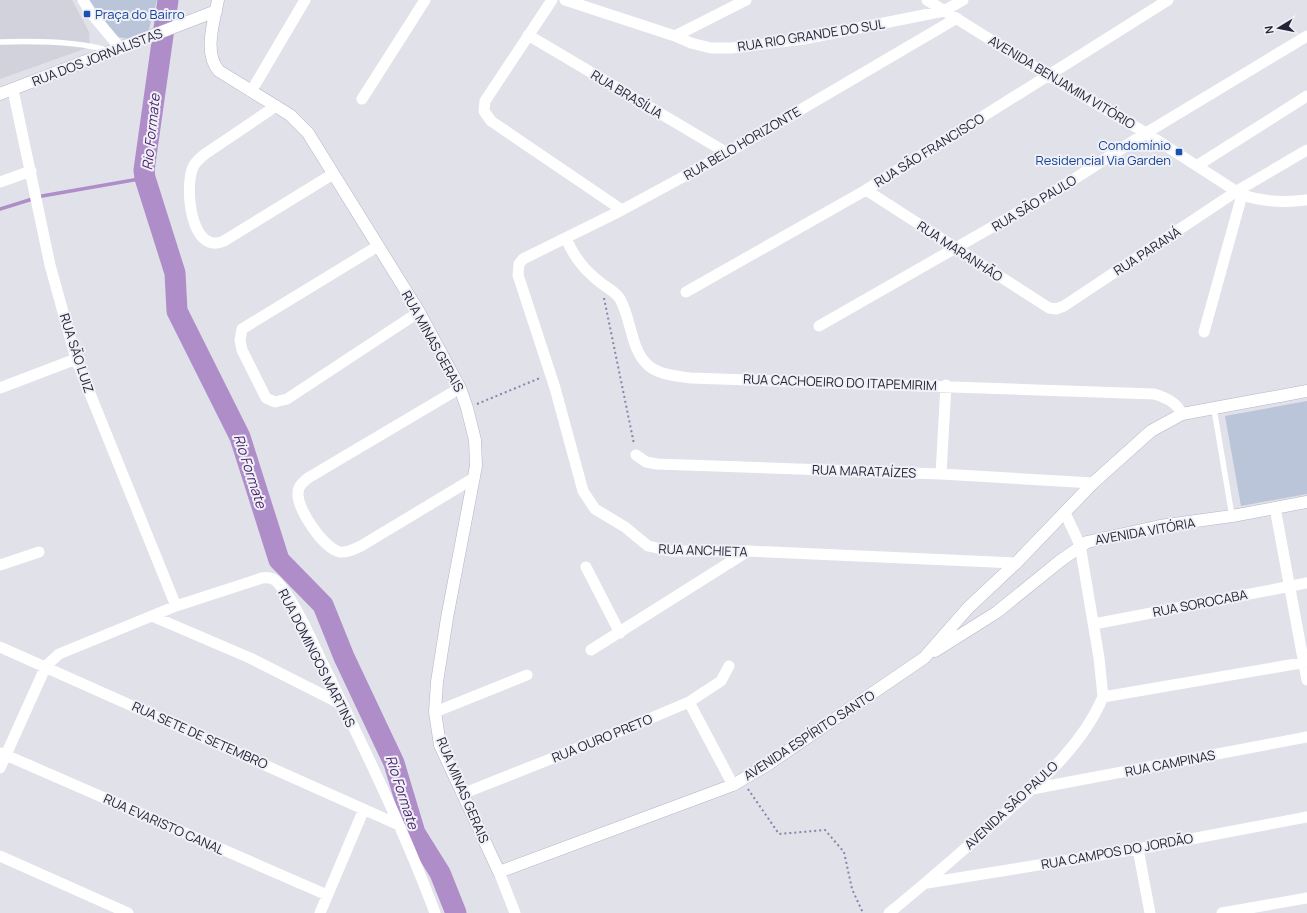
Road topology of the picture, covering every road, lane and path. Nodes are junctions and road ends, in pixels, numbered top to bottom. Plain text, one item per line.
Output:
1 (83, 0) edge
2 (305, 0) edge
3 (425, 0) edge
4 (552, 0) edge
5 (565, 0) edge
6 (746, 0) edge
7 (927, 0) edge
8 (964, 0) edge
9 (1168, 0) edge
10 (217, 6) edge
11 (944, 11) junction
12 (957, 18) junction
13 (528, 35) junction
14 (675, 36) junction
15 (1307, 36) edge
16 (0, 42) edge
17 (117, 51) junction
18 (1047, 75) junction
19 (13, 90) junction
20 (252, 90) junction
21 (0, 94) edge
22 (1307, 96) edge
23 (362, 99) dead end
24 (276, 106) junction
25 (1146, 133) junction
26 (1307, 150) edge
27 (727, 154) junction
28 (1198, 165) junction
29 (31, 171) junction
30 (333, 174) junction
31 (0, 182) edge
32 (866, 190) junction
33 (1240, 193) junction
34 (1307, 200) edge
35 (622, 210) junction
36 (566, 238) junction
37 (378, 246) junction
38 (957, 248) junction
39 (523, 259) joint
40 (600, 283) junction
41 (686, 292) dead end
42 (1056, 309) joint
43 (419, 312) junction
44 (819, 326) dead end
45 (1204, 332) dead end
46 (76, 359) junction
47 (550, 374) junction
48 (946, 385) junction
49 (0, 388) edge
50 (460, 388) junction
51 (1307, 391) edge
52 (467, 408) junction
53 (1214, 409) junction
54 (1182, 414) junction
55 (636, 455) joint
56 (941, 474) junction
57 (474, 478) junction
58 (1093, 484) junction
59 (1307, 502) edge
60 (1276, 508) junction
61 (1065, 513) junction
62 (1232, 516) junction
63 (1080, 546) junction
64 (748, 551) junction
65 (38, 552) dead end
66 (1016, 562) junction
67 (0, 566) edge
68 (586, 567) dead end
69 (1307, 583) edge
70 (1290, 586) junction
71 (176, 606) junction
72 (968, 608) junction
73 (152, 616) junction
74 (983, 622) junction
75 (1094, 624) junction
76 (620, 633) junction
77 (0, 647) edge
78 (591, 650) dead end
79 (924, 658) junction
80 (1305, 662) edge
81 (46, 666) junction
82 (730, 666) dead end
83 (527, 675) dead end
84 (1307, 680) edge
85 (1103, 697) junction
86 (689, 702) junction
87 (343, 705) junction
88 (435, 712) junction
89 (1307, 737) edge
90 (3, 754) edge
91 (0, 768) edge
92 (737, 782) junction
93 (1032, 789) junction
94 (462, 794) junction
95 (364, 809) junction
96 (1307, 817) edge
97 (399, 825) junction
98 (1138, 849) junction
99 (0, 856) edge
100 (499, 872) junction
101 (927, 883) junction
102 (328, 895) junction
103 (1307, 898) edge
104 (1283, 908) edge
105 (128, 913) edge
106 (320, 913) edge
107 (435, 913) edge
108 (515, 913) edge
109 (863, 913) edge
110 (889, 913) edge
111 (1150, 913) edge
112 (1222, 913) edge

1 - 17 street
2 - 20 street
3 - 23 street
4 - 13 street
5 - 14 street, RUA RIO GRANDE DO SUL
6 - 14 street
7 - 11 street, AVENIDA BENJAMIM VITÓRIO
8 - 11 street
9 - 18 street, RUA SÃO FRANCISCO
10 - 17 street, RUA DOS JORNALISTAS
10 - 20 street, RUA MINAS GERAIS
11 - 12 street, AVENIDA BENJAMIM VITÓRIO
11 - 14 street, RUA RIO GRANDE DO SUL
12 - 18 street, AVENIDA BENJAMIM VITÓRIO
12 - 27 street, RUA BELO HORIZONTE
13 - 27 street, RUA BRASÍLIA
13 - 35 street
15 - 25 street, RUA SÃO PAULO
16 - 17 lane
17 - 19 street, RUA DOS JORNALISTAS
18 - 25 street, AVENIDA BENJAMIM VITÓRIO
18 - 32 street, RUA SÃO FRANCISCO
19 - 21 street, RUA DOS JORNALISTAS
19 - 29 street, RUA SÃO LUIZ
20 - 24 street, RUA MINAS GERAIS
22 - 28 street
24 - 30 street, RUA MINAS GERAIS
24 - 30 street
25 - 28 street, AVENIDA BENJAMIM VITÓRIO
25 - 38 street, RUA SÃO PAULO
26 - 33 street, RUA PARANÁ
27 - 35 street, RUA BELO HORIZONTE
28 - 33 street, AVENIDA BENJAMIM VITÓRIO
29 - 31 street
29 - 46 street, RUA SÃO LUIZ
30 - 37 street, RUA MINAS GERAIS
32 - 38 street, RUA MARANHÃO
32 - 41 street, RUA SÃO FRANCISCO
33 - 34 street, AVENIDA BENJAMIM VITÓRIO
33 - 42 street, RUA PARANÁ
33 - 45 street
35 - 36 street, RUA BELO HORIZONTE
36 - 39 street, RUA BELO HORIZONTE
36 - 40 street, RUA CACHOEIRO DO ITAPEMIRIM
37 - 43 street, RUA MINAS GERAIS
37 - 43 street
38 - 42 street, RUA MARANHÃO
38 - 44 street, RUA SÃO PAULO
39 - 47 street, RUA ANCHIETA
40 - 48 street, RUA CACHOEIRO DO ITAPEMIRIM
40 - 55 path
43 - 50 street, RUA MINAS GERAIS
46 - 49 street
46 - 71 street, RUA SÃO LUIZ
47 - 52 path
47 - 64 street, RUA ANCHIETA
48 - 54 street, RUA CACHOEIRO DO ITAPEMIRIM
48 - 56 street
50 - 52 street, RUA MINAS GERAIS
50 - 57 street
51 - 53 street, AVENIDA ESPÍRITO SANTO
52 - 57 street, RUA MINAS GERAIS
53 - 54 street, AVENIDA ESPÍRITO SANTO
53 - 62 lane
54 - 58 street, AVENIDA ESPÍRITO SANTO
55 - 56 street, RUA MARATAÍZES
56 - 58 street, RUA MARATAÍZES
57 - 88 street, RUA MINAS GERAIS
58 - 61 street, AVENIDA ESPÍRITO SANTO
59 - 60 street, AVENIDA VITÓRIA
60 - 62 street, AVENIDA VITÓRIA
60 - 70 street
61 - 63 street
61 - 66 street, AVENIDA ESPÍRITO SANTO
62 - 63 street, AVENIDA VITÓRIA
63 - 74 street, AVENIDA VITÓRIA
63 - 75 street
64 - 66 street, RUA ANCHIETA
64 - 76 street
65 - 67 street
66 - 72 street, AVENIDA ESPÍRITO SANTO
68 - 76 street
69 - 70 street, RUA SOROCABA
70 - 75 street, RUA SOROCABA
70 - 80 street
71 - 73 street, RUA DOMINGOS MARTINS
71 - 87 street, RUA DOMINGOS MARTINS
72 - 74 street
72 - 79 street, AVENIDA ESPÍRITO SANTO
73 - 81 street, RUA DOMINGOS MARTINS
73 - 87 street
74 - 79 street, AVENIDA VITÓRIA
75 - 85 street
76 - 78 street
77 - 81 street, RUA SETE DE SETEMBRO
79 - 92 street, AVENIDA ESPÍRITO SANTO
80 - 84 street
80 - 85 street
81 - 90 street, RUA DOMINGOS MARTINS
81 - 95 street, RUA SETE DE SETEMBRO
82 - 86 street, RUA OURO PRETO
83 - 88 street
85 - 93 street, AVENIDA SÃO PAULO
86 - 92 street
86 - 94 street, RUA OURO PRETO
87 - 97 street, RUA DOMINGOS MARTINS
88 - 94 street, RUA MINAS GERAIS
89 - 93 street, RUA CAMPINAS
90 - 91 street, RUA DOMINGOS MARTINS
90 - 102 street, RUA EVARISTO CANAL
92 - 100 street, AVENIDA ESPÍRITO SANTO
92 - 109 path
93 - 101 street, AVENIDA SÃO PAULO
94 - 100 street, RUA MINAS GERAIS
95 - 97 street, RUA SETE DE SETEMBRO
95 - 102 street
96 - 98 street, RUA CAMPOS DO JORDÃO
97 - 107 street, RUA DOMINGOS MARTINS
98 - 101 street, RUA CAMPOS DO JORDÃO
98 - 111 street
99 - 105 street
100 - 108 street
101 - 110 street, AVENIDA SÃO PAULO
102 - 106 street
103 - 104 street
104 - 112 street

